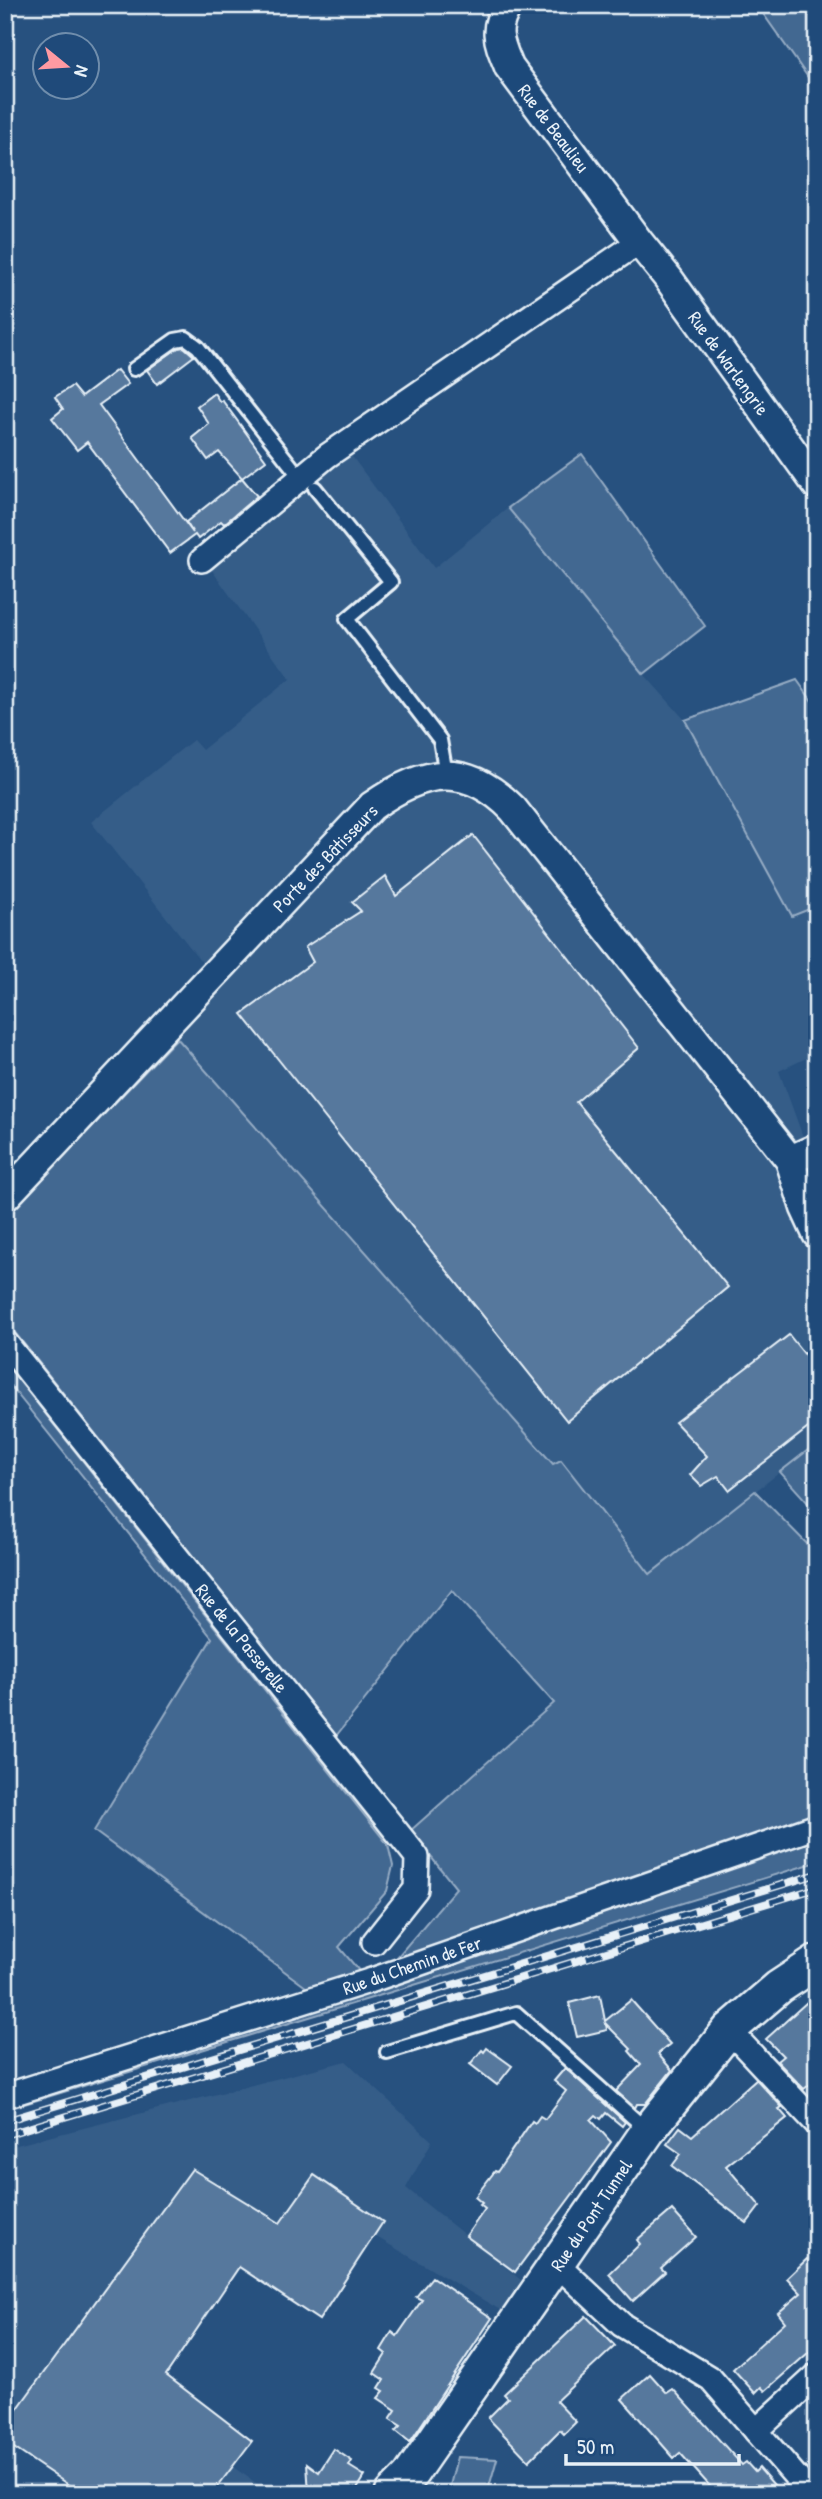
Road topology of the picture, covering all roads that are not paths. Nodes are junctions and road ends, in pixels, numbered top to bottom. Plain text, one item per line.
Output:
1 (506, 6) edge
2 (639, 242) junction
3 (134, 369) dead end
4 (307, 483) junction
5 (817, 485) edge
6 (202, 560) dead end
7 (446, 774) junction
8 (817, 1148) edge
9 (790, 1160) junction
10 (5, 1198) edge
11 (817, 1234) edge
12 (5, 1342) edge
13 (817, 1826) edge
14 (374, 1942) dead end
15 (817, 1962) edge
16 (729, 2030) junction
17 (387, 2052) dead end
18 (5, 2096) edge
19 (817, 2124) edge
20 (648, 2131) junction
21 (557, 2264) junction
22 (816, 2376) edge
23 (756, 2431) junction
24 (404, 2488) edge
25 (811, 2494) edge

1 - 2 street, Rue de Beaulieu
2 - 4 street
2 - 5 street, Rue de Warlengrie
3 - 4 lane
4 - 6 street
4 - 7 lane
7 - 9 street
7 - 10 street, Porte des Bâtisseurs
8 - 9 street
9 - 11 street
12 - 14 street, Rue de la Passerelle
13 - 18 street, Rue du Chemin de Fer
15 - 16 main road, Rue du Pont Tunnel
16 - 19 street
16 - 20 main road, Rue du Pont Tunnel
17 - 20 lane
20 - 21 main road, Rue du Pont Tunnel
21 - 23 street
21 - 24 main road, Rue du Pont Tunnel
22 - 23 street
23 - 25 street

